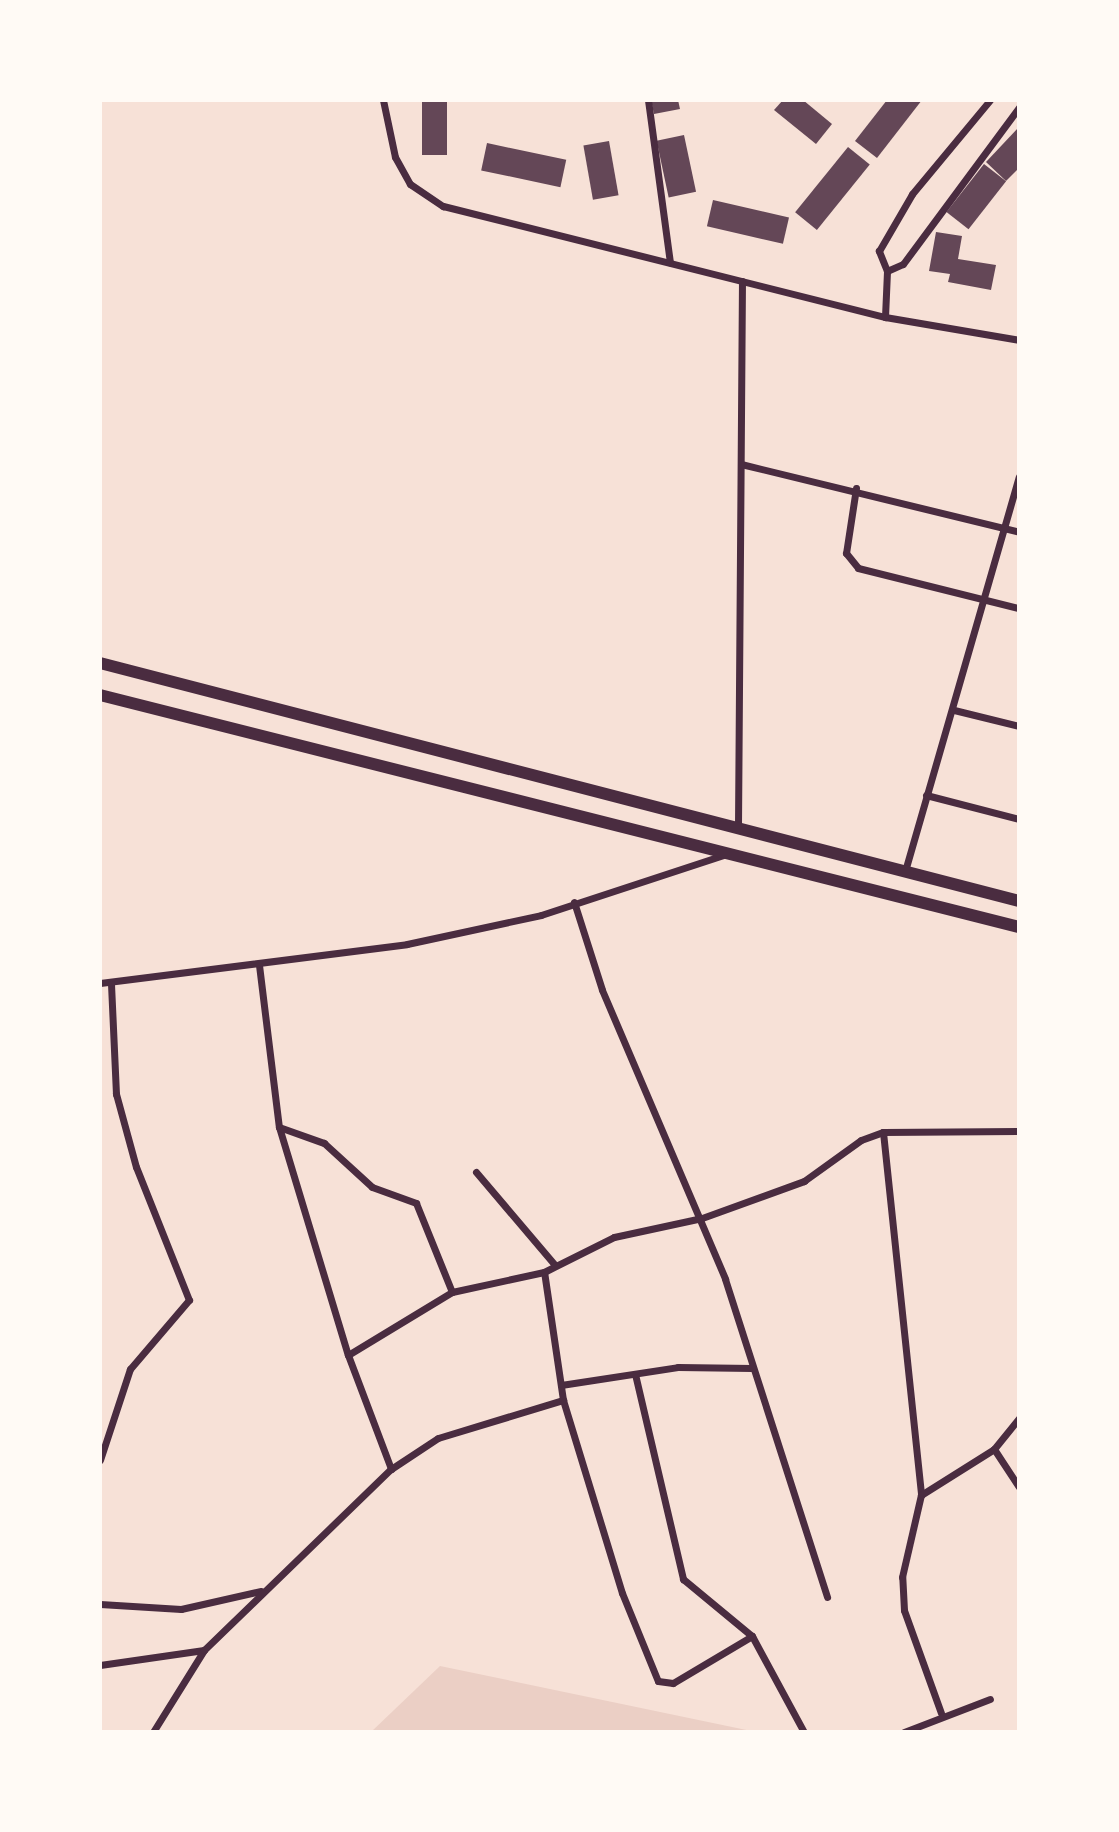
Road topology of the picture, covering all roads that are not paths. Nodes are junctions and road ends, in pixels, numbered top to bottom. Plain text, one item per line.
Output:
1 (383, 100) edge
2 (648, 100) edge
3 (990, 100) edge
4 (1019, 107) edge
5 (670, 263) junction
6 (887, 271) junction
7 (742, 281) junction
8 (885, 317) junction
9 (1019, 340) edge
10 (741, 464) junction
11 (1019, 477) edge
12 (856, 488) junction
13 (1005, 528) junction
14 (1019, 532) edge
15 (982, 599) junction
16 (1019, 608) edge
17 (100, 663) edge
18 (100, 695) edge
19 (954, 710) junction
20 (1019, 726) edge
21 (926, 795) junction
22 (1019, 819) edge
23 (738, 825) junction
24 (733, 852) junction
25 (905, 871) junction
26 (1019, 901) edge
27 (574, 902) junction
28 (1019, 927) edge
29 (259, 965) junction
30 (100, 983) edge
31 (111, 984) junction
32 (279, 1127) junction
33 (1019, 1131) edge
34 (883, 1132) junction
35 (476, 1172) dead end
36 (702, 1218) junction
37 (555, 1265) junction
38 (544, 1272) junction
39 (452, 1292) junction
40 (348, 1355) junction
41 (752, 1368) junction
42 (635, 1374) junction
43 (561, 1385) junction
44 (563, 1400) junction
45 (1019, 1418) edge
46 (994, 1449) junction
47 (100, 1460) edge
48 (391, 1469) junction
49 (1019, 1488) edge
50 (921, 1495) junction
51 (262, 1591) junction
52 (827, 1597) dead end
53 (100, 1604) edge
54 (752, 1636) junction
55 (204, 1650) junction
56 (100, 1665) edge
57 (990, 1699) dead end
58 (941, 1713) junction
59 (153, 1732) edge
60 (804, 1732) edge
61 (904, 1732) edge

1 - 5 street
2 - 5 street
3 - 6 street
4 - 6 street
5 - 7 street
6 - 8 street
7 - 8 street
7 - 10 street
8 - 9 street
10 - 12 street
10 - 23 street
11 - 13 street
12 - 13 street
12 - 15 street
13 - 14 street
13 - 15 street
15 - 16 street
15 - 19 street
17 - 23 main road
18 - 24 main road
19 - 20 street
19 - 21 street
21 - 22 street
21 - 25 street
23 - 25 main road
24 - 27 street
24 - 28 main road
25 - 26 main road
27 - 29 street
27 - 36 street
29 - 31 street
29 - 32 street
30 - 31 street
31 - 47 street
32 - 39 street
32 - 40 street
33 - 34 street
34 - 36 street
34 - 50 street
35 - 37 street
36 - 37 street
36 - 41 street
37 - 38 street
38 - 39 street
38 - 43 street
39 - 40 street
40 - 48 street
41 - 42 street
41 - 52 street
42 - 43 street
42 - 54 street
43 - 44 street
44 - 48 street
44 - 54 street
45 - 46 street
46 - 49 street
46 - 50 street
48 - 51 street
50 - 58 street
51 - 53 street
51 - 55 street
54 - 60 street
55 - 56 street
55 - 59 street
57 - 58 street
58 - 61 street

